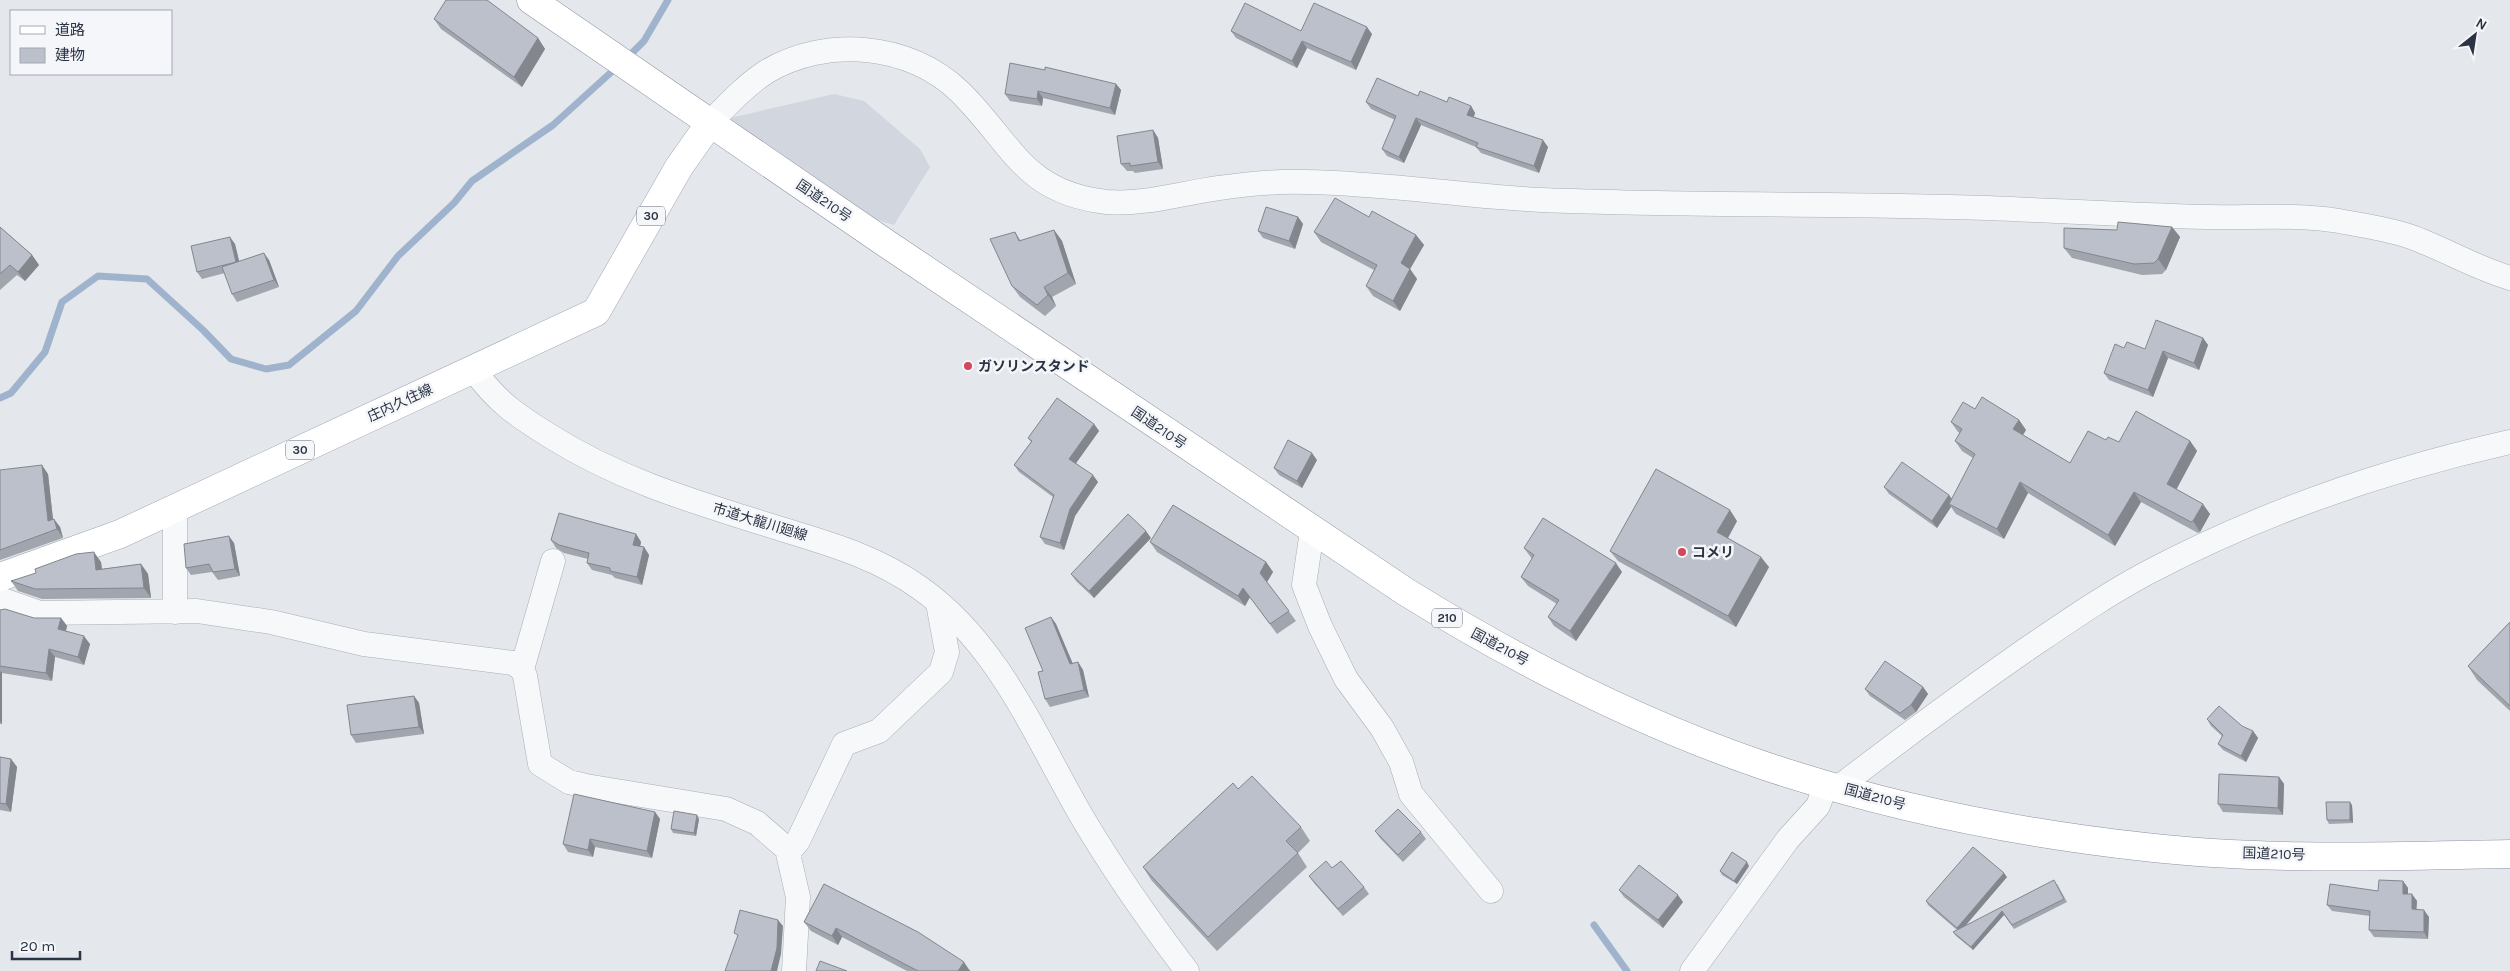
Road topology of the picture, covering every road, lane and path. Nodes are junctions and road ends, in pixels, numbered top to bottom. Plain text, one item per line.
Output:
1 (530, 0) edge
2 (710, 123) junction
3 (2510, 278) edge
4 (473, 369) junction
5 (2510, 442) edge
6 (175, 508) junction
7 (1312, 531) junction
8 (553, 561) dead end
9 (0, 577) edge
10 (0, 599) edge
11 (938, 603) junction
12 (175, 612) junction
13 (522, 669) junction
14 (1832, 786) junction
15 (788, 849) junction
16 (2510, 854) edge
17 (1492, 892) dead end
18 (794, 971) edge
19 (1187, 971) edge
20 (1692, 971) edge

1 - 2 main road, 国道210号 / 210
2 - 3 street
2 - 4 main road, 庄内久住線 / 30
2 - 7 main road, 国道210号 / 210
4 - 6 main road, 庄内久住線 / 30
4 - 11 street, 市道大龍川廻線
5 - 14 street
6 - 9 main road, 庄内久住線 / 30
6 - 12 street
7 - 14 main road, 国道210号 / 210
7 - 17 street
8 - 13 street
10 - 12 street
11 - 15 street
11 - 19 street, 市道大龍川廻線
12 - 13 street
13 - 15 street
14 - 16 main road, 国道210号 / 210
14 - 20 street
15 - 18 street

